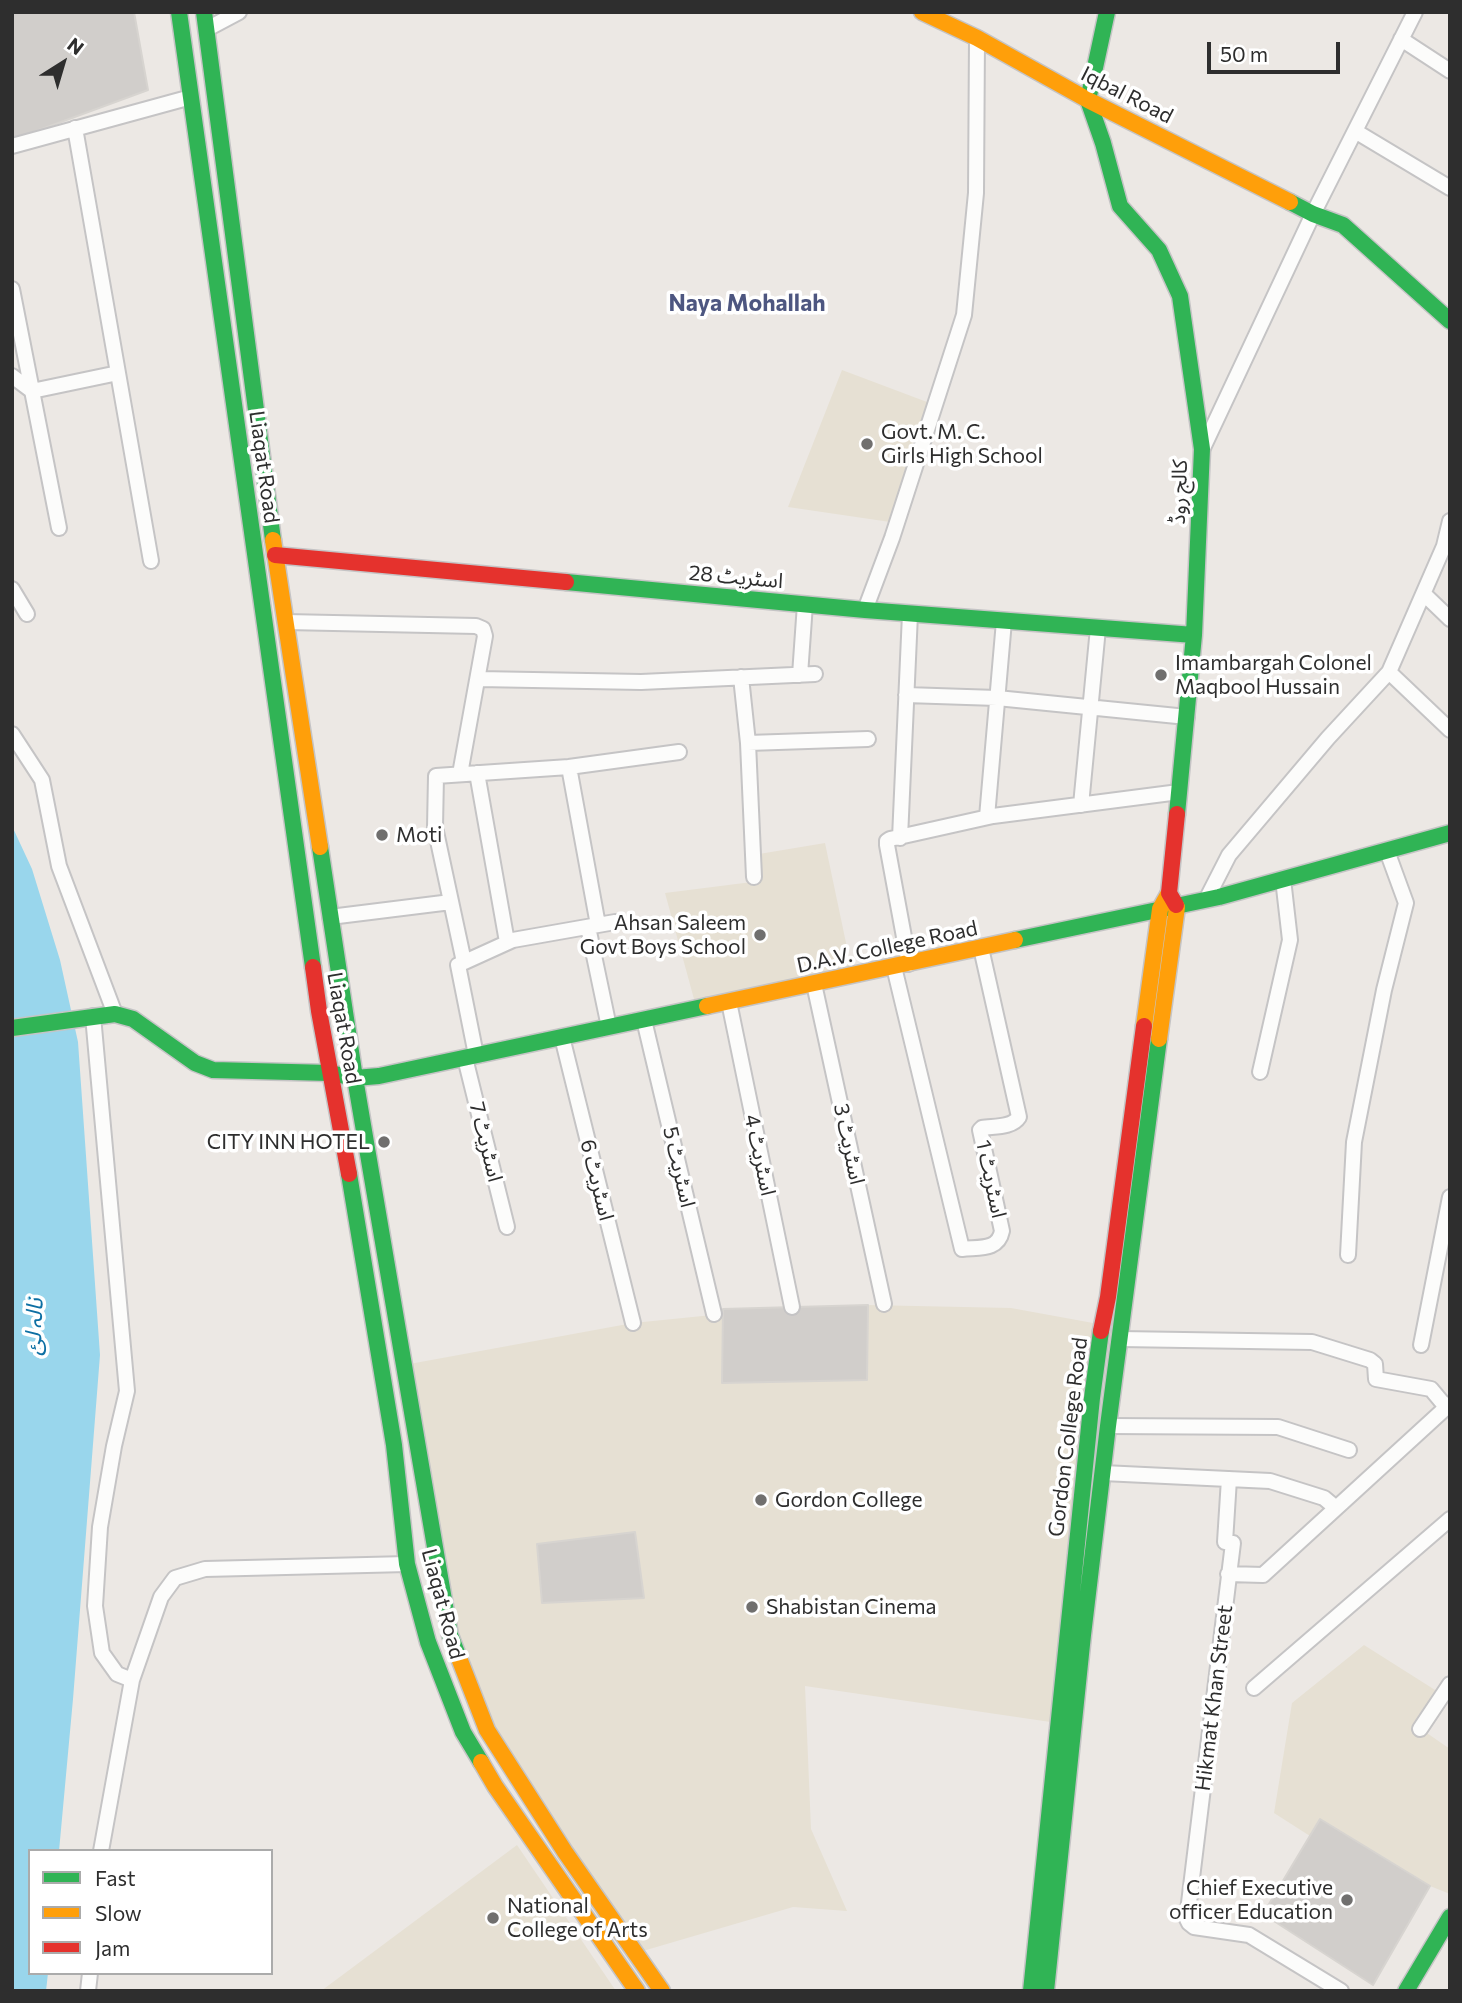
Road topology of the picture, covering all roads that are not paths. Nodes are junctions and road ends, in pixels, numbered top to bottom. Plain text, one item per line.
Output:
1 (179, 12) edge
2 (204, 12) edge
3 (239, 12) edge
4 (922, 12) edge
5 (1107, 12) edge
6 (1415, 12) edge
7 (207, 29) junction
8 (976, 38) junction
9 (1401, 39) junction
10 (1450, 71) edge
11 (191, 96) junction
12 (1088, 100) junction
13 (75, 128) junction
14 (1355, 131) junction
15 (12, 146) edge
16 (1450, 188) edge
17 (1313, 214) junction
18 (12, 289) edge
19 (1450, 321) edge
20 (1450, 339) edge
21 (118, 373) junction
22 (12, 376) edge
23 (32, 391) junction
24 (1202, 449) junction
25 (1450, 521) edge
26 (59, 528) dead end
27 (275, 555) junction
28 (152, 561) dead end
29 (12, 589) edge
30 (1424, 594) junction
31 (805, 604) junction
32 (865, 610) junction
33 (27, 614) dead end
34 (910, 614) junction
35 (1450, 620) edge
36 (1004, 621) junction
37 (286, 622) junction
38 (1098, 628) junction
39 (1194, 635) junction
40 (1389, 673) junction
41 (741, 677) junction
42 (479, 679) junction
43 (906, 695) junction
44 (997, 698) junction
45 (1090, 707) junction
46 (1187, 717) junction
47 (1450, 730) edge
48 (12, 734) edge
49 (868, 739) dead end
50 (748, 743) junction
51 (679, 752) dead end
52 (569, 767) junction
53 (477, 773) junction
54 (460, 774) junction
55 (1179, 792) junction
56 (1081, 805) junction
57 (987, 817) junction
58 (1450, 833) edge
59 (900, 838) junction
60 (1387, 850) junction
61 (754, 877) dead end
62 (1283, 879) junction
63 (1173, 900) junction
64 (1206, 900) junction
65 (451, 902) junction
66 (1160, 909) junction
67 (330, 917) junction
68 (615, 922) dead end
69 (593, 926) junction
70 (508, 942) junction
71 (981, 948) junction
72 (464, 962) junction
73 (902, 965) junction
74 (814, 984) junction
75 (729, 1002) junction
76 (115, 1014) junction
77 (93, 1016) junction
78 (644, 1020) junction
79 (609, 1027) junction
80 (12, 1028) edge
81 (562, 1037) junction
82 (470, 1056) junction
83 (1260, 1072) dead end
84 (330, 1073) junction
85 (355, 1078) junction
86 (1450, 1197) edge
87 (507, 1227) dead end
88 (1446, 1238) edge
89 (1348, 1255) dead end
90 (884, 1304) dead end
91 (792, 1307) dead end
92 (714, 1314) dead end
93 (633, 1323) dead end
94 (1120, 1339) junction
95 (1421, 1345) dead end
96 (1448, 1406) edge
97 (1108, 1426) junction
98 (1349, 1450) dead end
99 (1103, 1473) junction
100 (1229, 1479) junction
101 (1336, 1508) junction
102 (1450, 1519) edge
103 (407, 1564) junction
104 (1228, 1574) junction
105 (132, 1680) junction
106 (1450, 1684) edge
107 (1254, 1688) dead end
108 (1420, 1729) dead end
109 (101, 1849) edge
110 (1450, 1917) edge
111 (637, 1991) edge
112 (662, 1991) edge
113 (1031, 1991) edge
114 (1046, 1991) edge
115 (1341, 1991) edge
116 (1406, 1991) edge

1 - 11 street, Liaqat Road
2 - 7 street, Liaqat Road
3 - 7 street
4 - 8 street, Iqbal Road
5 - 12 street
6 - 9 street
7 - 27 street, Liaqat Road
8 - 12 street, Iqbal Road
8 - 32 street
9 - 10 street
9 - 14 street
11 - 13 street
11 - 84 street, Liaqat Road
12 - 17 street, Iqbal Road
12 - 24 street, کالج روڈ
13 - 15 street
13 - 21 street
14 - 16 street
14 - 17 street
17 - 19 street, Iqbal Road
17 - 20 street, Iqbal Road
17 - 24 street
18 - 23 street
21 - 23 street
21 - 28 street
22 - 23 street
23 - 26 street
24 - 39 street, کالج روڈ
25 - 30 street
27 - 31 street, اسٹریٹ 28
27 - 37 street, Liaqat Road
29 - 33 street
30 - 35 street
30 - 40 street
31 - 32 street, اسٹریٹ 28
31 - 41 street
32 - 34 street, اسٹریٹ 28
34 - 36 street, اسٹریٹ 28
34 - 43 street
36 - 38 street, اسٹریٹ 28
36 - 44 street
37 - 42 street
37 - 67 street, Liaqat Road
38 - 39 street, اسٹریٹ 28
38 - 45 street
39 - 46 street, کالج روڈ
40 - 47 street
40 - 64 street
41 - 42 street
41 - 50 street
42 - 54 street
43 - 44 street
43 - 59 street
44 - 45 street
44 - 57 street
45 - 46 street
45 - 56 street
46 - 55 street, کالج روڈ
48 - 76 street
49 - 50 street
50 - 61 street
51 - 52 street
52 - 53 street
52 - 69 street
53 - 54 street
53 - 70 street
54 - 65 street
55 - 56 street
55 - 63 street, کالج روڈ
56 - 57 street
57 - 59 street
58 - 60 street
59 - 73 street
60 - 62 street
60 - 89 street
62 - 64 street
62 - 83 street
63 - 64 street
63 - 66 street, Gordon College Road
63 - 94 street, Gordon College Road
65 - 67 street
65 - 72 street
66 - 71 street, D.A.V. College Road
66 - 113 street, Gordon College Road
67 - 85 street, Liaqat Road
68 - 69 street
69 - 70 street
69 - 79 street
70 - 72 street
71 - 73 street, D.A.V. College Road
71 - 73 street, اسٹریٹ 1
72 - 82 street, اسٹریٹ 7
73 - 74 street, D.A.V. College Road
74 - 75 street, D.A.V. College Road
74 - 90 street, اسٹریٹ 3
75 - 78 street, D.A.V. College Road
75 - 91 street, اسٹریٹ 4
76 - 77 street
76 - 84 street, D.A.V. College Road
77 - 80 street
77 - 105 street
78 - 79 street, D.A.V. College Road
78 - 92 street, اسٹریٹ 5
79 - 81 street, D.A.V. College Road
81 - 82 street, D.A.V. College Road
81 - 93 street, اسٹریٹ 6
82 - 85 street, D.A.V. College Road
82 - 87 street, اسٹریٹ 7
84 - 85 street, D.A.V. College Road
84 - 103 street, Liaqat Road
85 - 112 street, Liaqat Road
86 - 88 street
88 - 95 street
94 - 96 street
94 - 97 street, Gordon College Road
96 - 101 street
97 - 98 street
97 - 99 street, Gordon College Road
99 - 100 street
99 - 114 street, Gordon College Road
100 - 101 street
100 - 104 street, Hikmat Khan Street
101 - 104 street
102 - 107 street
103 - 105 street
103 - 111 street, Liaqat Road
104 - 115 street, Hikmat Khan Street
105 - 109 street
106 - 108 street
110 - 116 street

